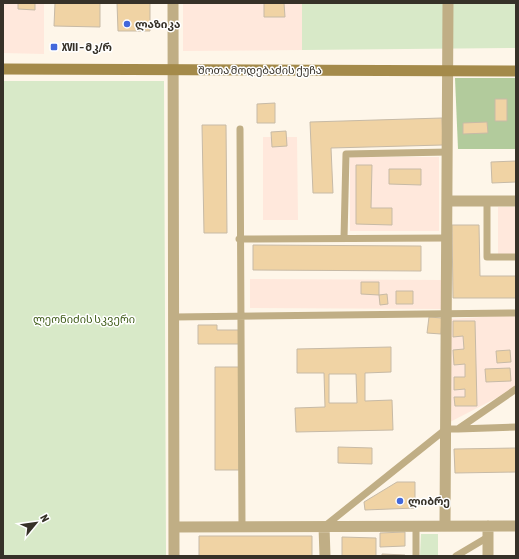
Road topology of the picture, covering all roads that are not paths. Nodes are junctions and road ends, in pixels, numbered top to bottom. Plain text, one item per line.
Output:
1 (173, 3) edge
2 (448, 3) edge
3 (3, 69) edge
4 (174, 70) junction
5 (448, 71) junction
6 (516, 71) edge
7 (240, 129) dead end
8 (448, 152) junction
9 (448, 201) junction
10 (487, 201) junction
11 (516, 201) edge
12 (344, 238) junction
13 (447, 238) junction
14 (239, 239) junction
15 (516, 257) edge
16 (516, 313) edge
17 (447, 314) junction
18 (241, 316) junction
19 (174, 317) junction
20 (516, 389) edge
21 (516, 427) edge
22 (446, 429) junction
23 (458, 429) junction
24 (516, 516) edge
25 (416, 526) junction
26 (445, 526) junction
27 (503, 526) junction
28 (516, 526) edge
29 (174, 527) junction
30 (242, 527) junction
31 (324, 527) junction
32 (488, 532) junction
33 (174, 556) edge
34 (324, 556) edge
35 (416, 556) edge
36 (456, 556) edge
37 (488, 556) edge

1 - 4 street
2 - 5 street
3 - 4 main road, შოთა მოდებაძის ქუჩა
4 - 5 main road, შოთა მოდებაძის ქუჩა
4 - 19 street
5 - 6 main road, შოთა მოდებაძის ქუჩა
5 - 8 street
7 - 14 lane
8 - 9 street
8 - 12 lane
9 - 10 street
9 - 13 street
10 - 11 street
10 - 15 lane
12 - 13 lane
12 - 14 lane
13 - 17 street
14 - 18 lane
16 - 17 lane
17 - 18 lane
17 - 22 street
18 - 19 lane
18 - 30 lane
19 - 29 street
20 - 23 lane
21 - 23 lane
22 - 23 lane
22 - 26 street
22 - 31 lane
24 - 27 street
25 - 26 street
25 - 31 street
25 - 35 lane
26 - 32 street
27 - 28 street
27 - 32 street
29 - 30 street
29 - 33 street
30 - 31 street
31 - 34 street
32 - 36 lane
32 - 37 street

